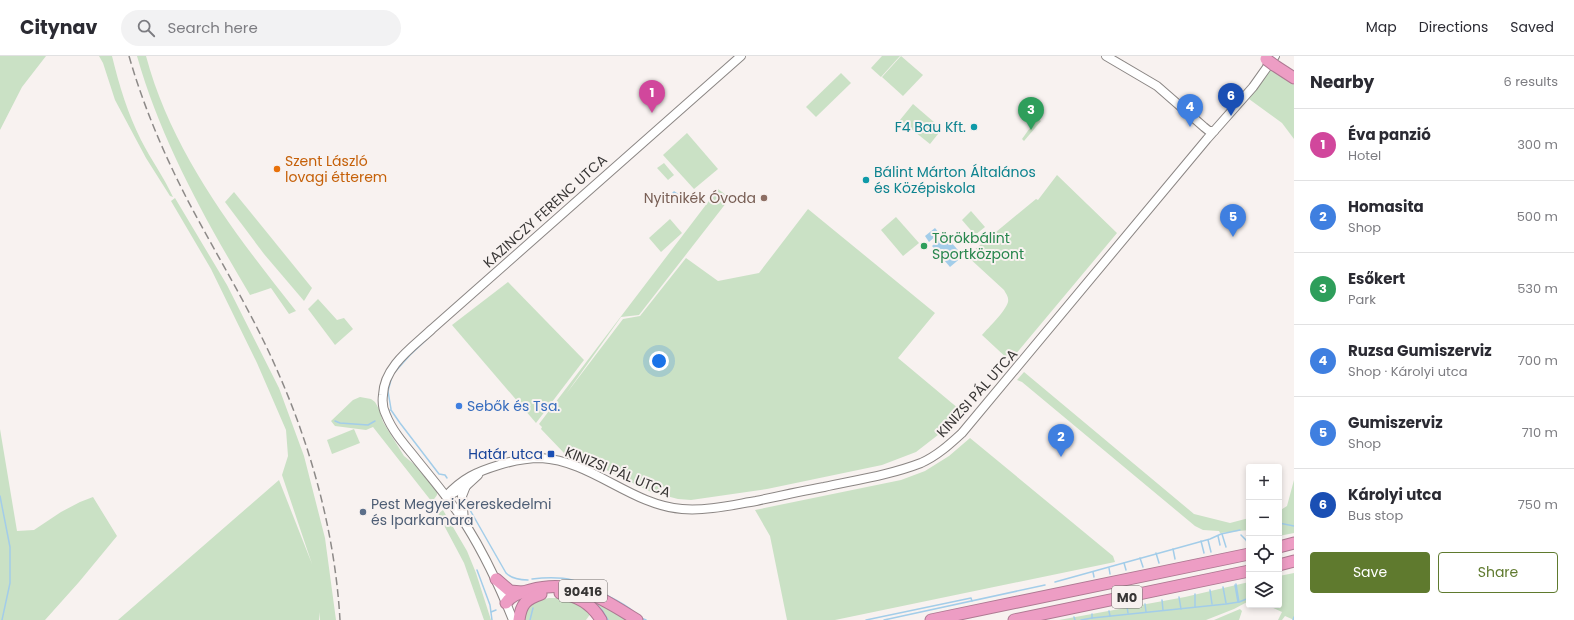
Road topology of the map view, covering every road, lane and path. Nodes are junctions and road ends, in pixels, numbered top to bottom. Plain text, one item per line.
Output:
1 (741, 56) edge
2 (1106, 56) edge
3 (1269, 59) edge
4 (1294, 78) edge
5 (1214, 131) junction
6 (435, 482) junction
7 (462, 485) junction
8 (446, 496) junction
9 (465, 523) junction
10 (1294, 543) edge
11 (1282, 546) edge
12 (1246, 555) edge
13 (1294, 561) edge
14 (1282, 564) edge
15 (1244, 573) edge
16 (496, 579) junction
17 (526, 595) junction
18 (506, 603) junction
19 (513, 620) edge
20 (519, 620) edge
21 (601, 620) edge
22 (637, 620) edge
23 (931, 620) edge
24 (1014, 620) edge

1 - 6 street, KAZINCZY FERENC UTCA
2 - 5 street
3 - 4 highway
3 - 5 street, KINIZSI PÁL UTCA
5 - 7 street, KINIZSI PÁL UTCA
6 - 7 street
6 - 8 street
7 - 8 street, KINIZSI PÁL UTCA
7 - 9 street
8 - 9 street
9 - 16 street
10 - 11 highway
12 - 23 highway, M0
13 - 14 highway
15 - 24 highway, M0
16 - 17 highway
16 - 18 street
17 - 18 highway, 90416
17 - 20 highway
17 - 21 highway
17 - 22 highway, 90416
18 - 19 street

